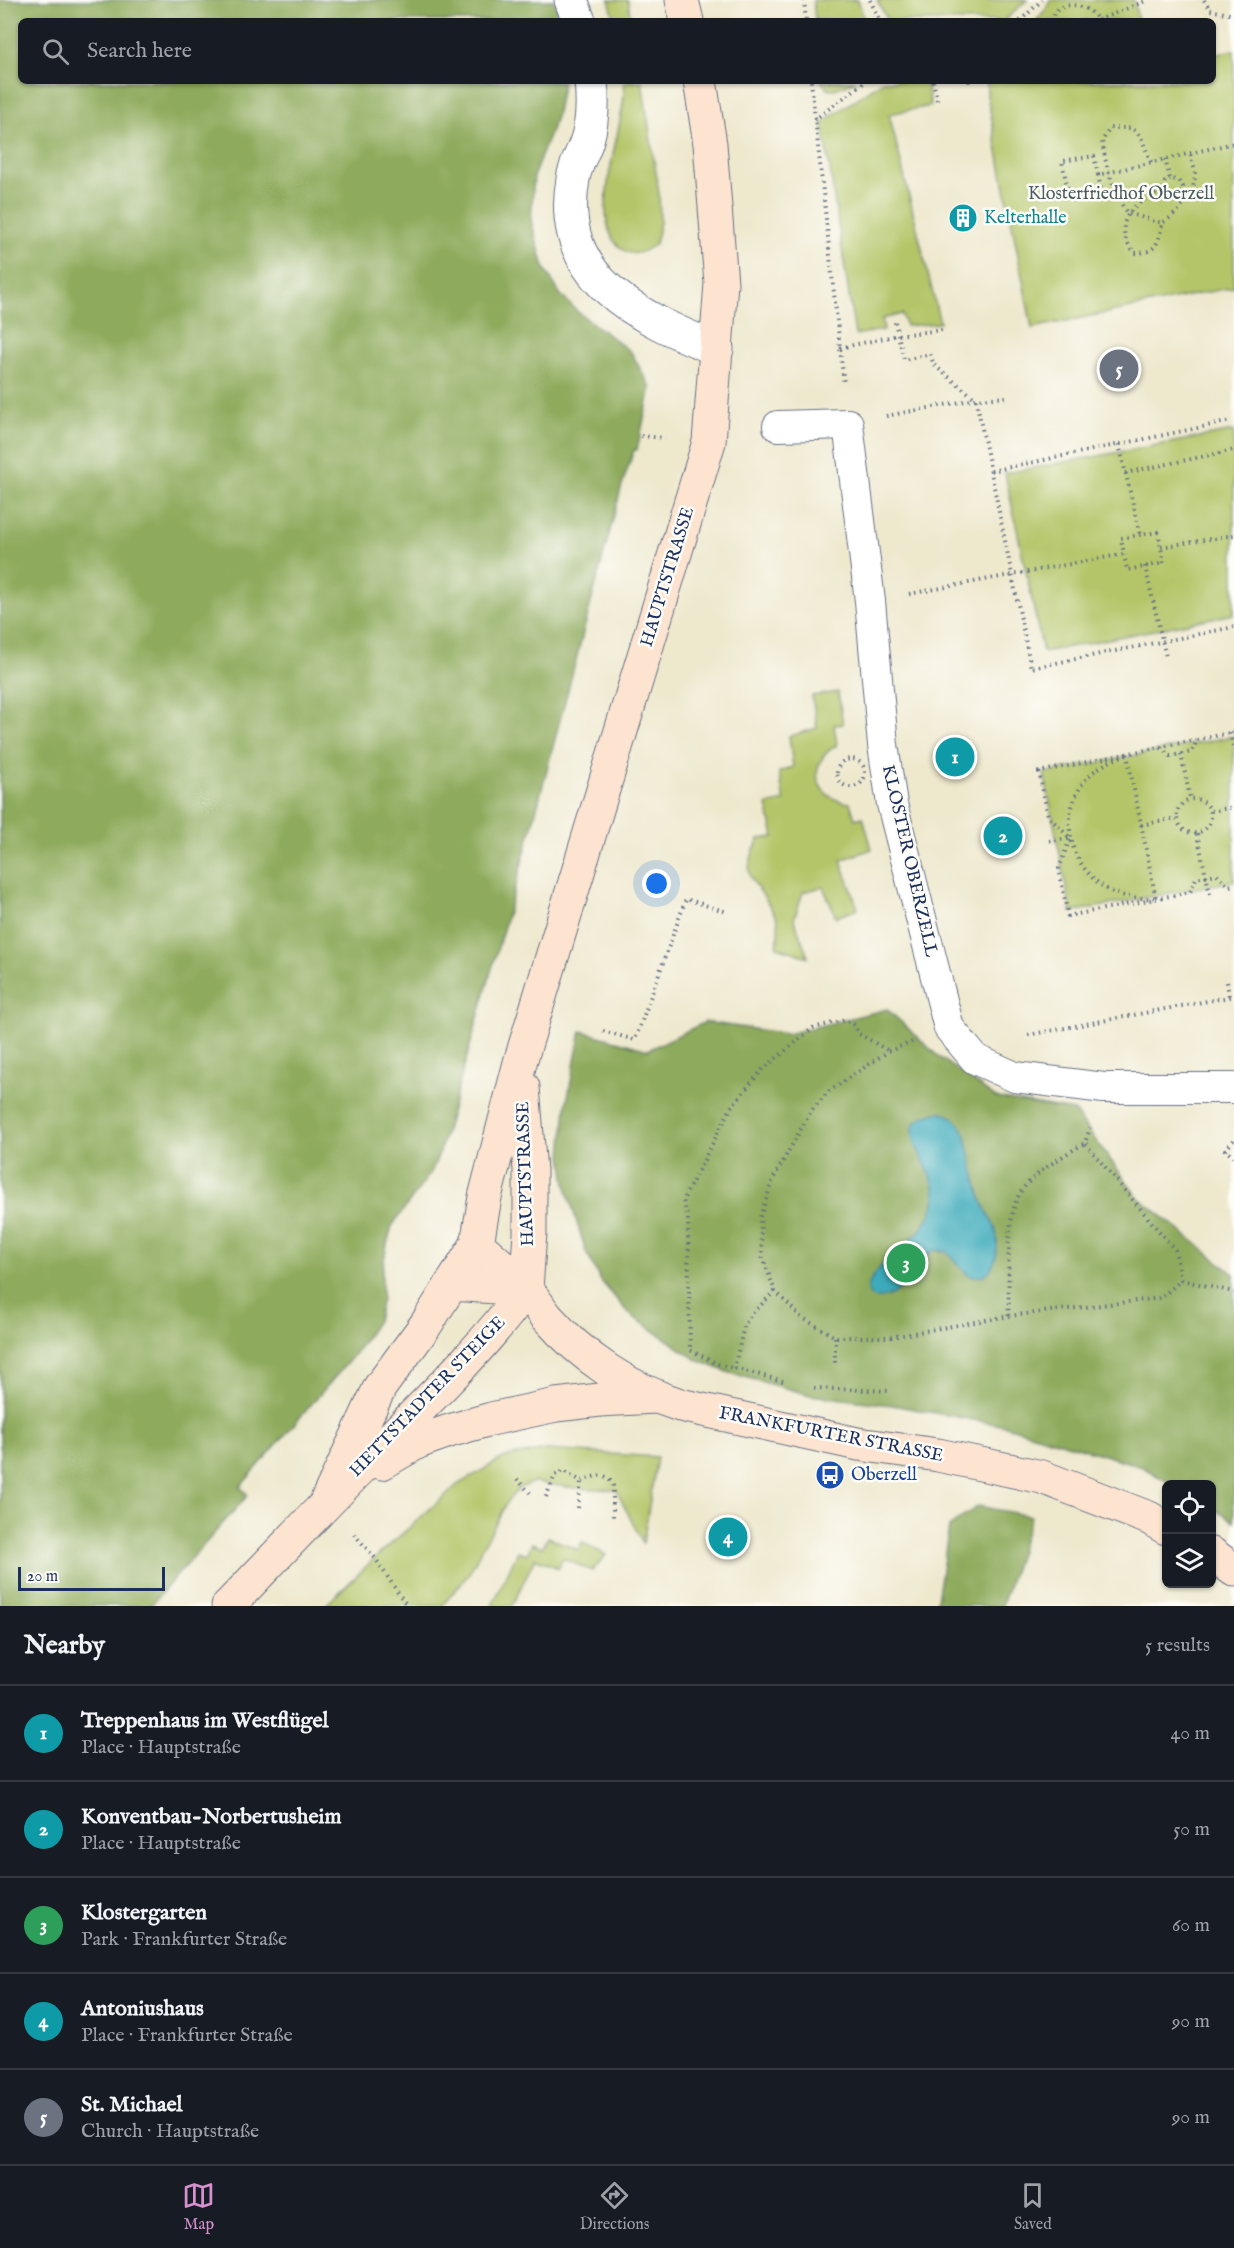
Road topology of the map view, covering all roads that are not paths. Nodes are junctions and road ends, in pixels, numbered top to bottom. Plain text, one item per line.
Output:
1 (572, 0) edge
2 (682, 0) edge
3 (578, 18) edge
4 (686, 18) edge
5 (591, 84) edge
6 (700, 84) edge
7 (717, 349) junction
8 (778, 426) dead end
9 (521, 1059) junction
10 (1234, 1088) edge
11 (477, 1244) junction
12 (451, 1284) junction
13 (526, 1289) junction
14 (656, 1397) junction
15 (326, 1502) junction
16 (1162, 1525) edge
17 (1216, 1557) edge
18 (1234, 1570) edge
19 (228, 1606) edge

1 - 3 street
2 - 4 main road
5 - 7 street
6 - 7 main road, HAUPTSTRASSE
7 - 9 main road, HAUPTSTRASSE
8 - 10 lane, KLOSTER OBERZELL
9 - 11 main road, HAUPTSTRASSE
9 - 13 main road, HAUPTSTRASSE
11 - 12 main road, HETTSTADTER STEIGE
11 - 13 main road, FRANKFURTER STRASSE
12 - 13 main road
12 - 15 main road, HETTSTADTER STEIGE
13 - 14 main road, FRANKFURTER STRASSE
13 - 15 main road, HETTSTADTER STEIGE
14 - 15 main road, HETTSTADTER STEIGE
14 - 16 main road, FRANKFURTER STRASSE
15 - 19 main road, HETTSTADTER STEIGE
17 - 18 main road

